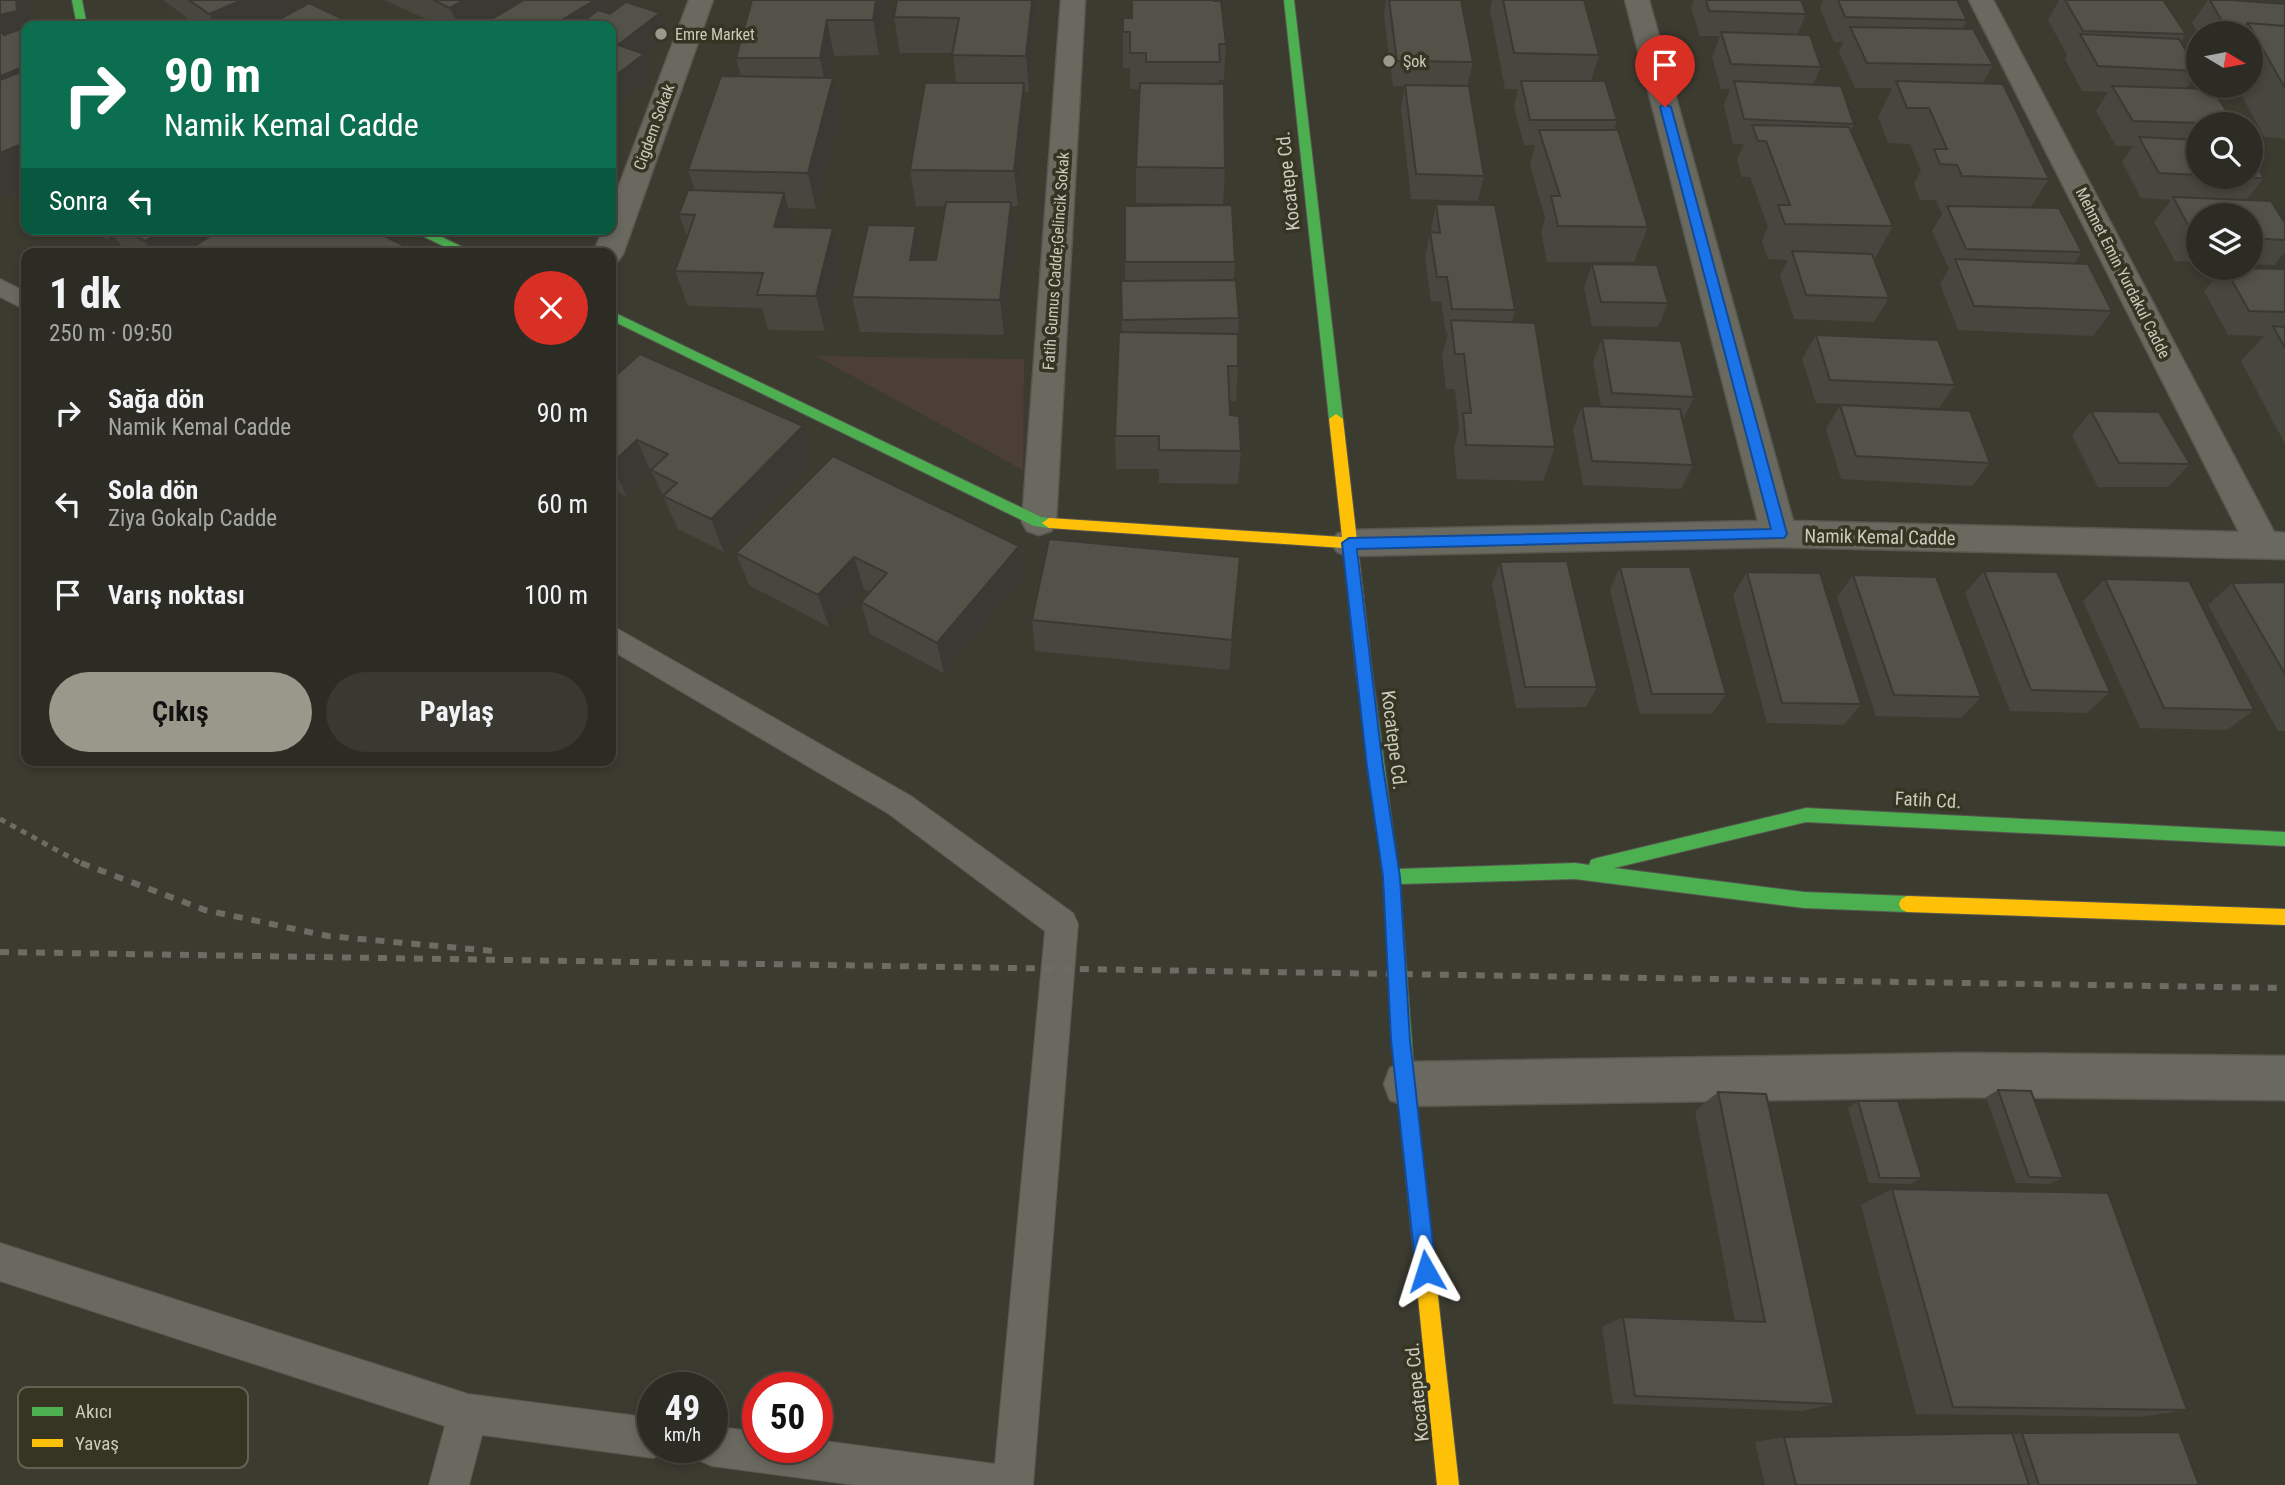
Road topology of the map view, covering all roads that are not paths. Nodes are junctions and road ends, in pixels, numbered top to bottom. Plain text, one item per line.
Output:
1 (77, 0) edge
2 (701, 0) edge
3 (1073, 0) edge
4 (1289, 0) edge
5 (1637, 0) edge
6 (1981, 0) edge
7 (81, 21) edge
8 (616, 232) edge
9 (428, 235) edge
10 (457, 248) edge
11 (0, 287) edge
12 (21, 299) edge
13 (616, 317) edge
14 (1039, 522) junction
15 (1779, 534) junction
16 (1349, 543) junction
17 (2275, 546) edge
18 (616, 639) edge
19 (2285, 839) edge
20 (1576, 870) junction
21 (1391, 877) junction
22 (2285, 918) edge
23 (2285, 1078) edge
24 (1406, 1084) junction
25 (0, 1262) edge
26 (468, 1414) junction
27 (637, 1436) edge
28 (728, 1448) edge
29 (449, 1485) edge
30 (1005, 1485) edge
31 (1013, 1485) edge
32 (1448, 1485) edge

1 - 7 street
2 - 8 street, Cigdem Sokak
3 - 14 street, Fatih Gumus Cadde;Gelincik Sokak
4 - 16 street, Kocatepe Cd.
5 - 15 street
6 - 17 street, Mehmet Emin Yurdakul Cadde
9 - 10 street
11 - 12 lane
13 - 14 street
14 - 16 street
15 - 16 street, Namik Kemal Cadde
15 - 17 street, Namik Kemal Cadde
16 - 21 street, Kocatepe Cd.
18 - 31 lane
19 - 20 street, Fatih Cd.
20 - 21 street, Fatih Cd.
20 - 22 street, Fatih Cd.
21 - 24 street, Kocatepe Cd.
23 - 24 street
24 - 32 street, Kocatepe Cd.
25 - 26 lane
26 - 27 lane
26 - 29 lane
28 - 30 lane

